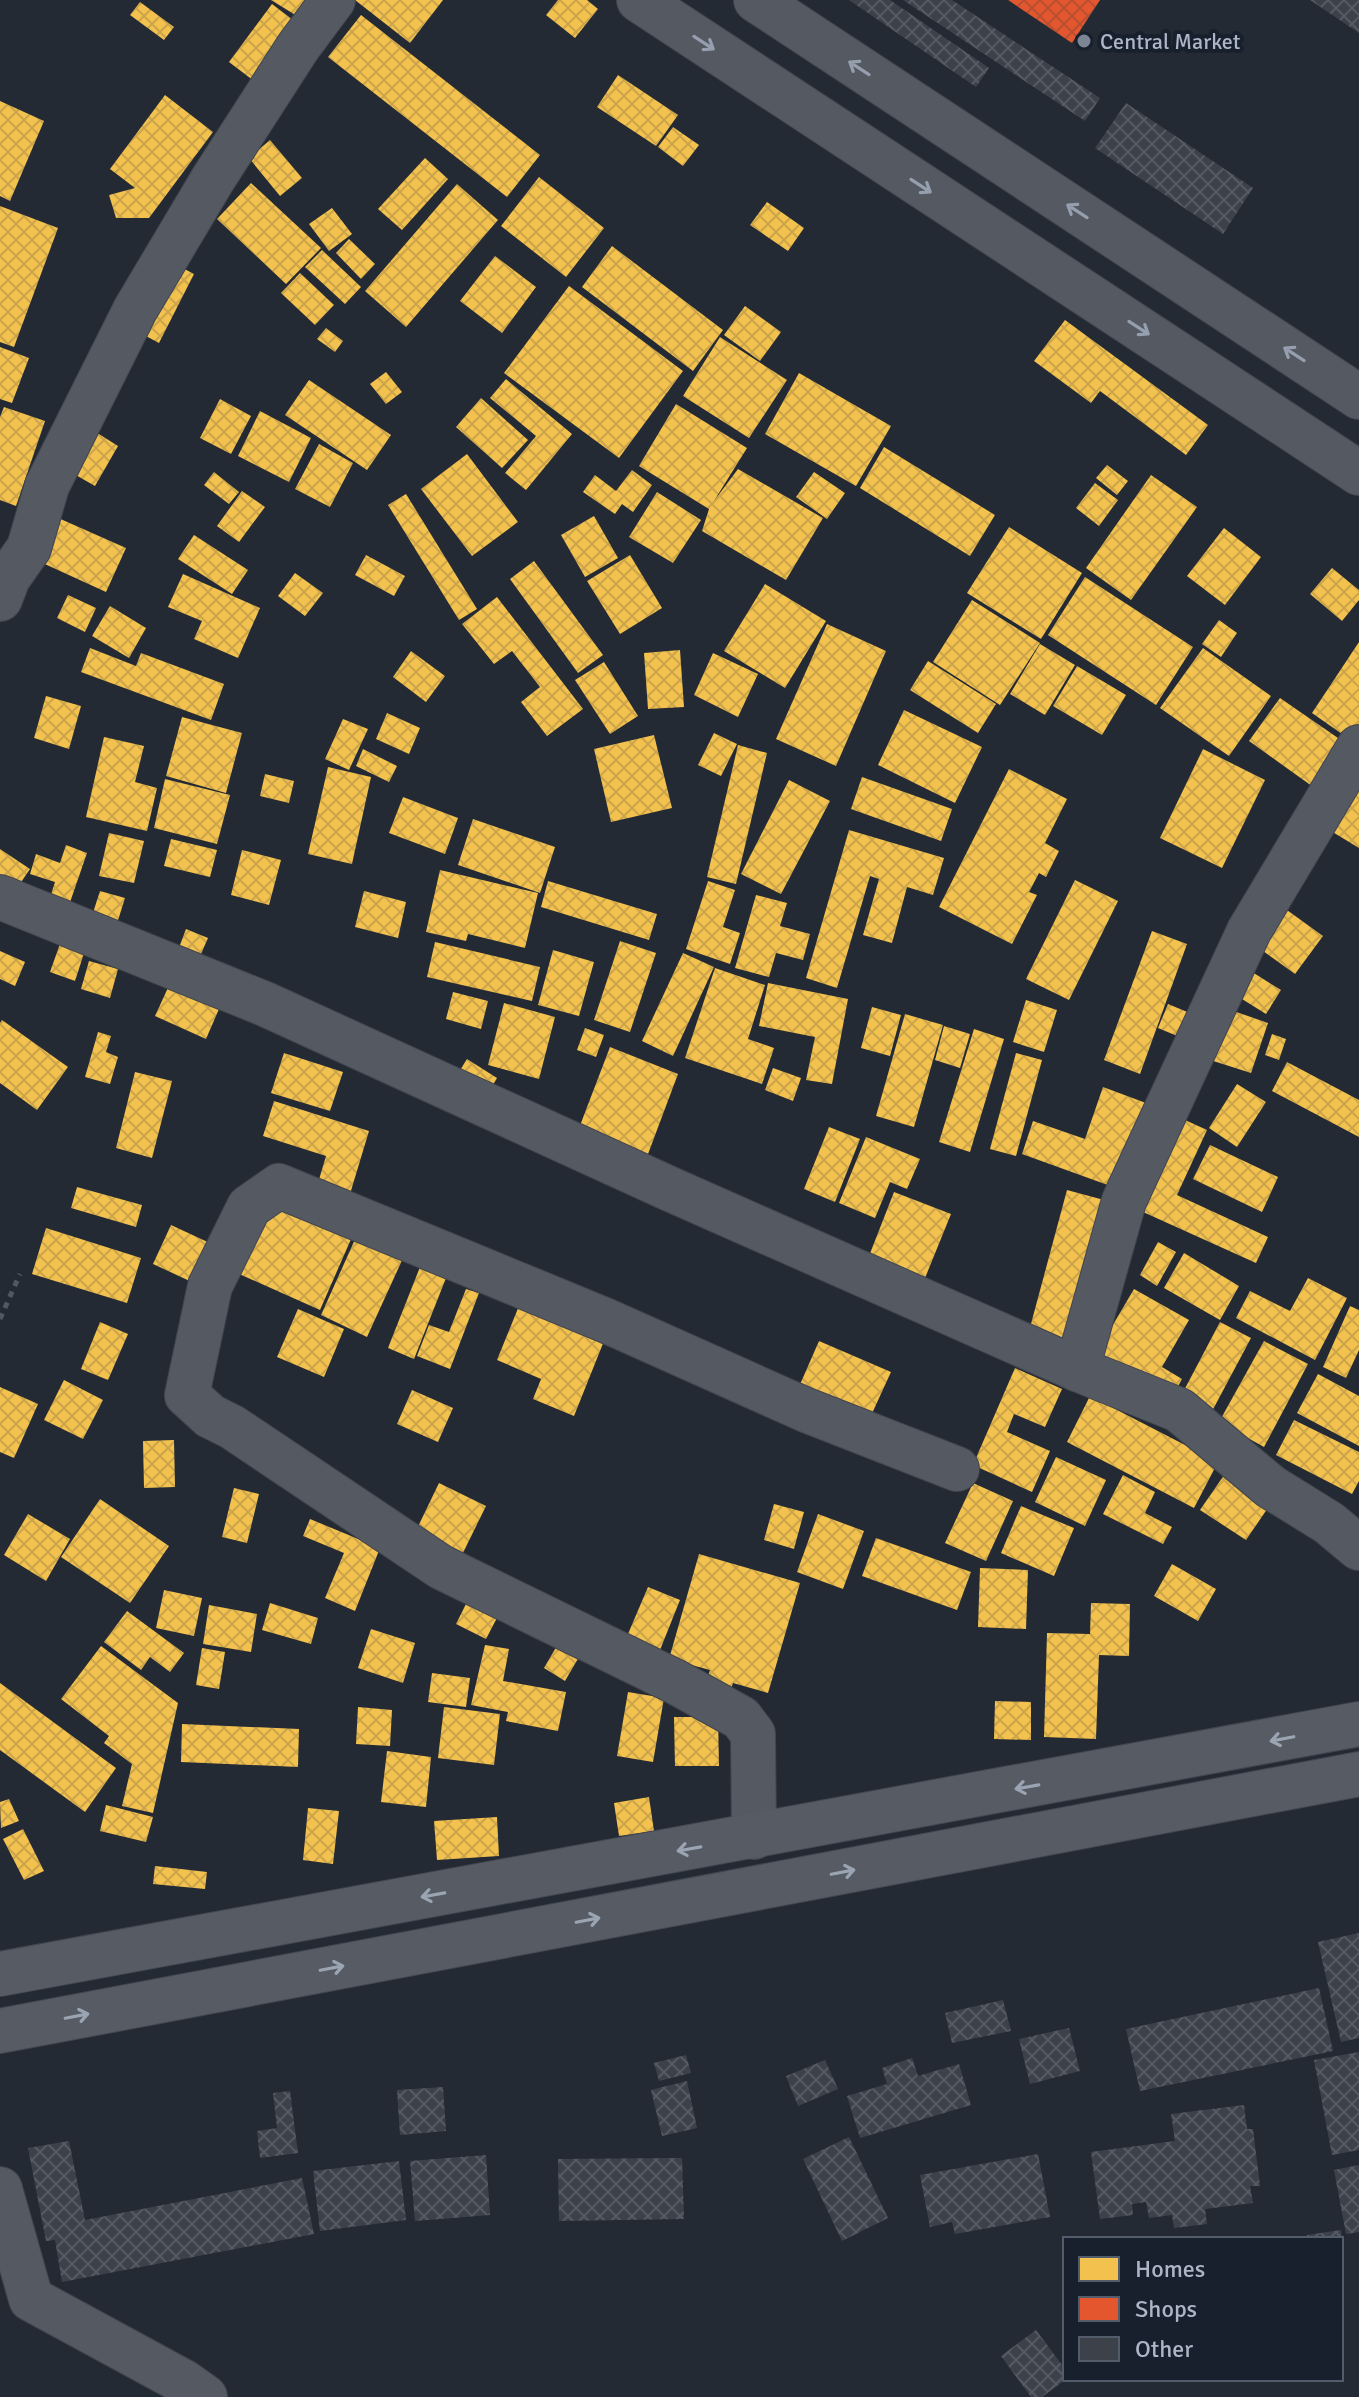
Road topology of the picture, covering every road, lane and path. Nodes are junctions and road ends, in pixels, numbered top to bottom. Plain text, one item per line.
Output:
1 (333, 0) edge
2 (639, 0) edge
3 (756, 0) edge
4 (1359, 397) edge
5 (1359, 473) edge
6 (0, 599) edge
7 (1359, 747) edge
8 (0, 897) edge
9 (20, 1274) dead end
10 (0, 1319) edge
11 (1077, 1369) junction
12 (957, 1469) dead end
13 (1359, 1548) edge
14 (1359, 1724) edge
15 (1359, 1774) edge
16 (754, 1837) junction
17 (0, 1974) edge
18 (0, 2031) edge
19 (0, 2189) edge
20 (205, 2397) edge

1 - 6 street
2 -> 5 street
4 -> 3 street
7 - 11 street
8 - 11 street
9 - 10 path
11 - 13 street
12 - 16 street
14 -> 16 main road
18 -> 15 main road
16 -> 17 main road
19 - 20 street

